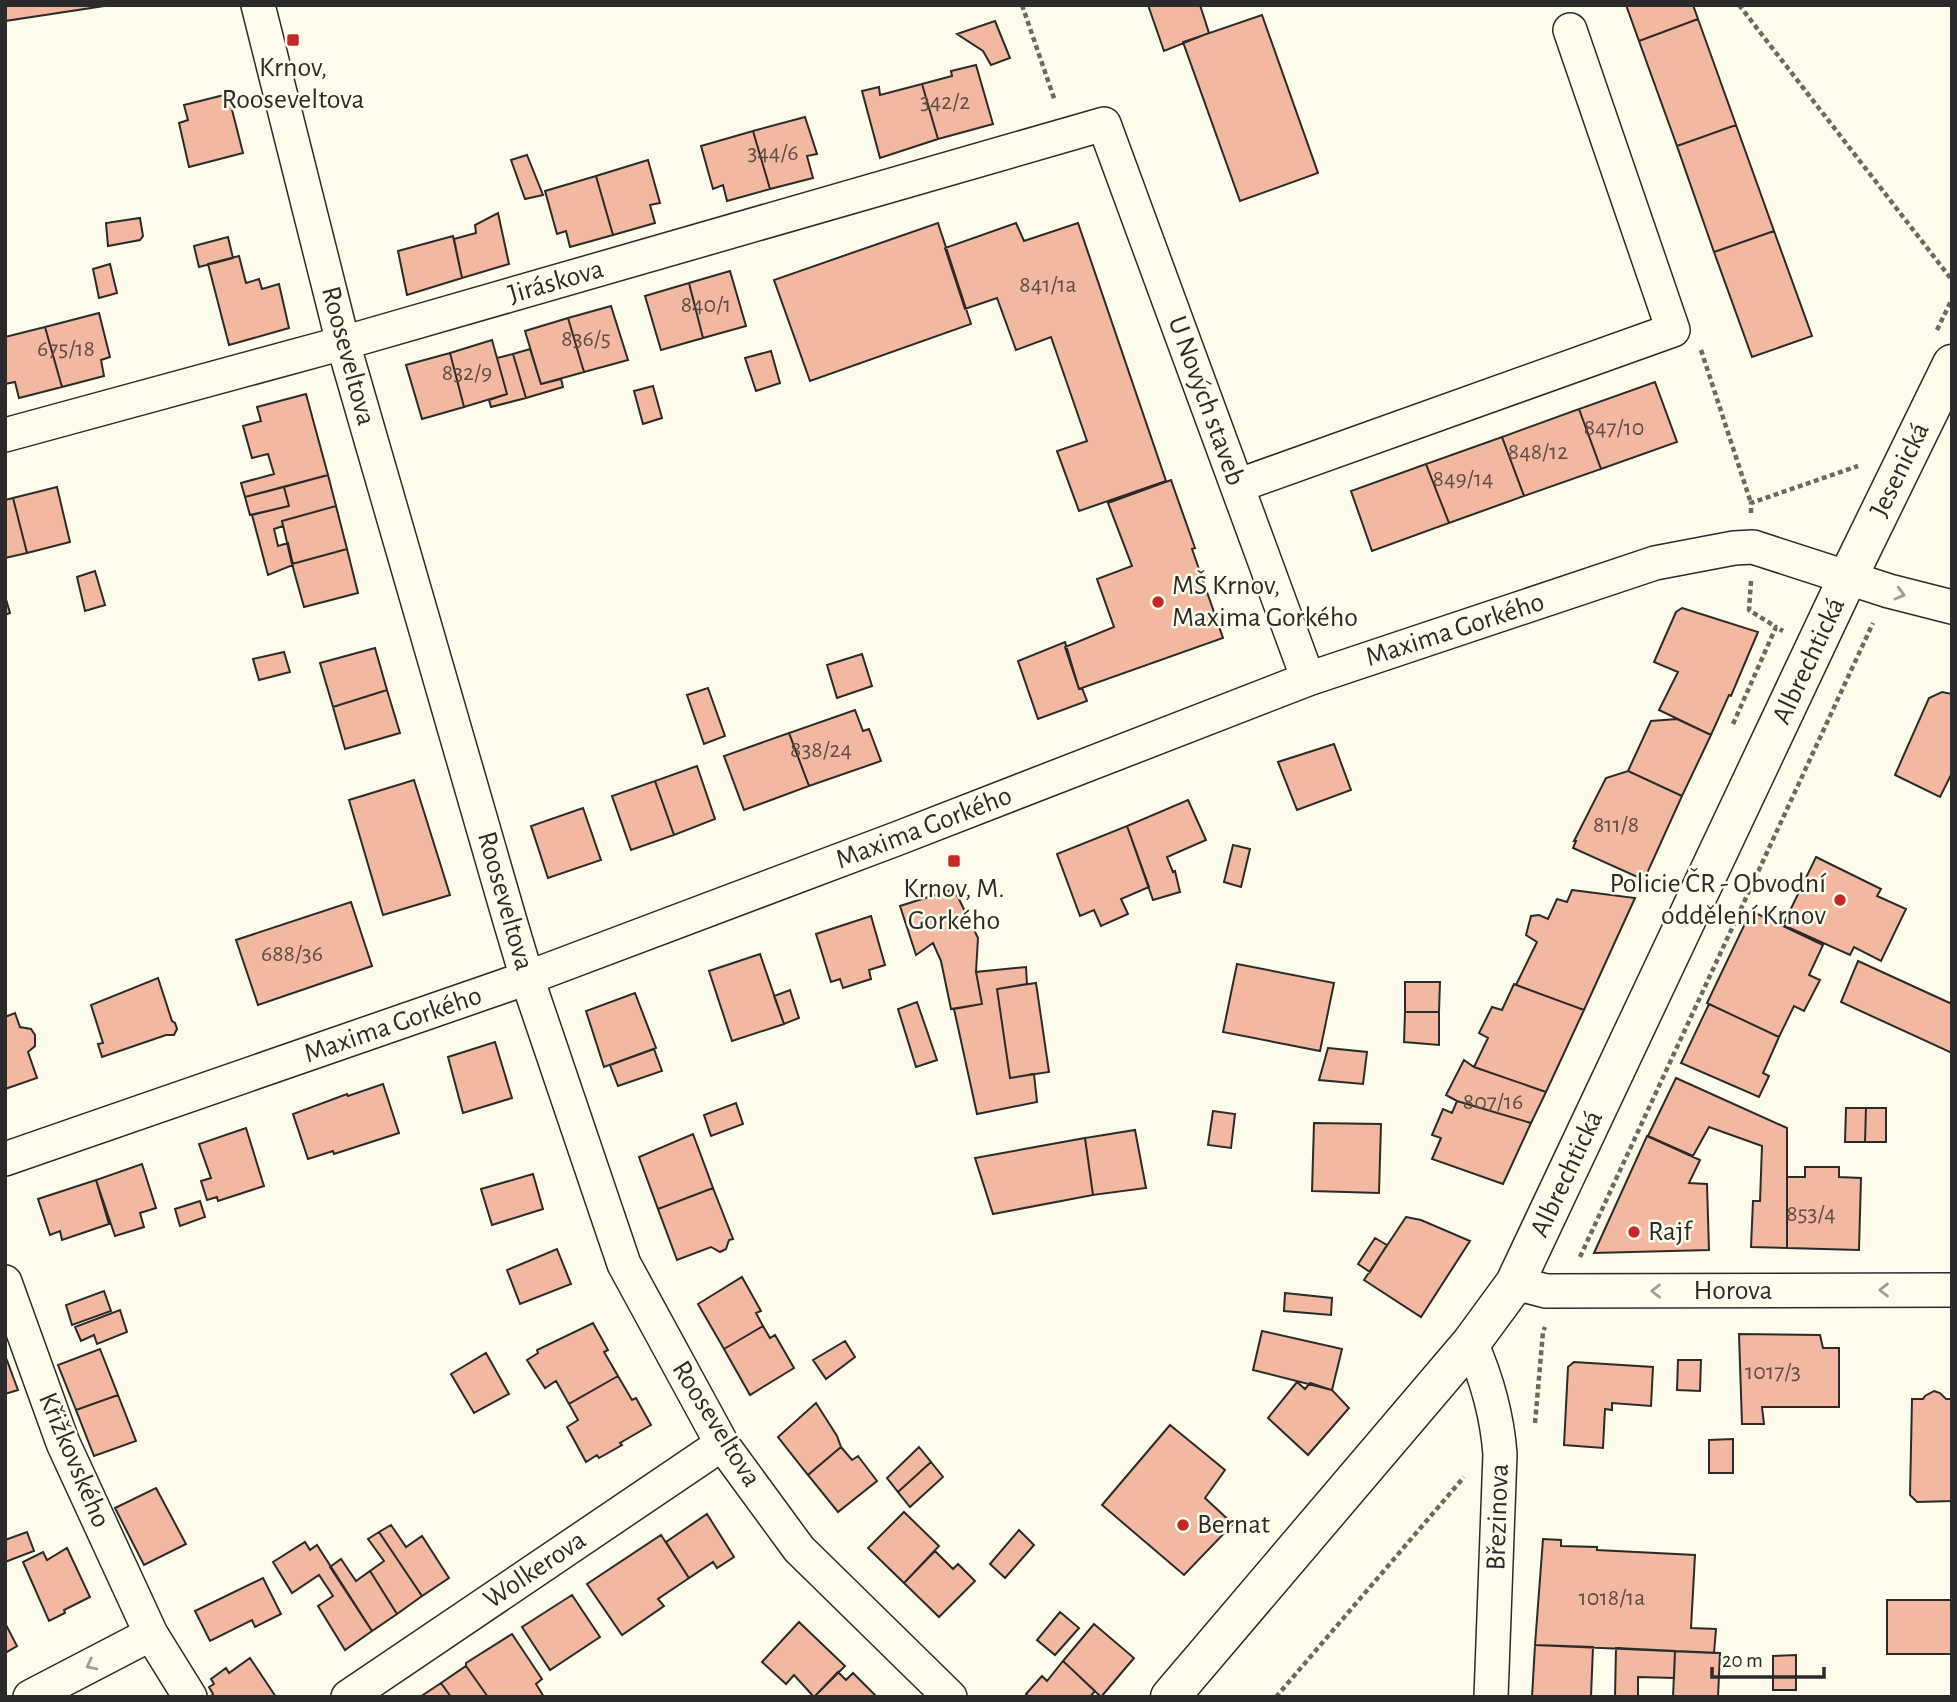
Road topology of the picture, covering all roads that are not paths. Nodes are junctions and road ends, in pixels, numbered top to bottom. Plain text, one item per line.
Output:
1 (258, 5) edge
2 (1570, 30) dead end
3 (1104, 124) joint
4 (343, 343) junction
5 (1943, 350) edge
6 (5, 435) edge
7 (1237, 486) junction
8 (1849, 577) junction
9 (1952, 607) edge
10 (1308, 679) junction
11 (527, 978) junction
12 (5, 1158) edge
13 (5, 1282) edge
14 (1515, 1283) junction
15 (1952, 1290) edge
16 (1471, 1343) junction
17 (722, 1444) junction
18 (151, 1634) junction
19 (30, 1697) edge
20 (190, 1697) edge
21 (348, 1697) edge
22 (950, 1697) edge
23 (1170, 1697) edge
24 (1491, 1697) edge

1 - 4 street, Rooseveltova
2 - 7 street
3 - 4 street, Jiráskova
3 - 7 street, U Nových staveb
4 - 6 street, Jiráskova
4 - 11 street, Rooseveltova
5 - 8 main road, Jesenická
7 - 10 street, U Nových staveb
8 -> 9 street, Maxima Gorkého
8 - 10 street, Maxima Gorkého
8 - 14 main road, Albrechtická
10 - 11 street, Maxima Gorkého
11 - 12 street, Maxima Gorkého
11 - 17 street, Rooseveltova
13 - 18 street, Křižkovského
15 -> 14 street, Horova
14 - 16 main road, Albrechtická
16 - 23 main road, Albrechtická
16 - 24 street, Březinova
17 - 21 street, Wolkerova
17 - 22 street, Rooseveltova
18 -> 19 street
18 - 20 street, Křižkovského

